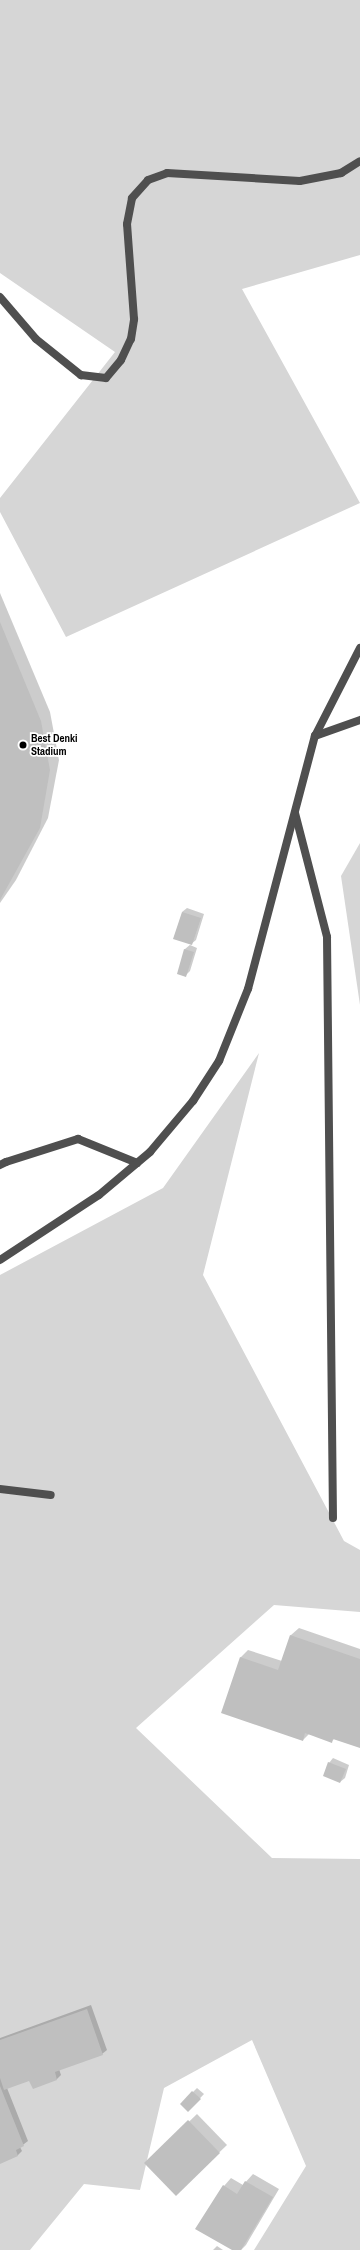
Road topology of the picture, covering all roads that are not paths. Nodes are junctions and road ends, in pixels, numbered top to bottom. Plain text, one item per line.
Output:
1 (360, 160) edge
2 (0, 297) edge
3 (360, 648) edge
4 (360, 720) edge
5 (315, 736) junction
6 (295, 812) junction
7 (137, 1163) junction
8 (0, 1166) edge
9 (0, 1260) edge
10 (0, 1489) edge
11 (51, 1495) dead end
12 (333, 1518) dead end

1 - 2 street
3 - 5 street
4 - 5 street
5 - 6 street
6 - 7 street
6 - 12 street
7 - 8 street
7 - 9 street
10 - 11 street

